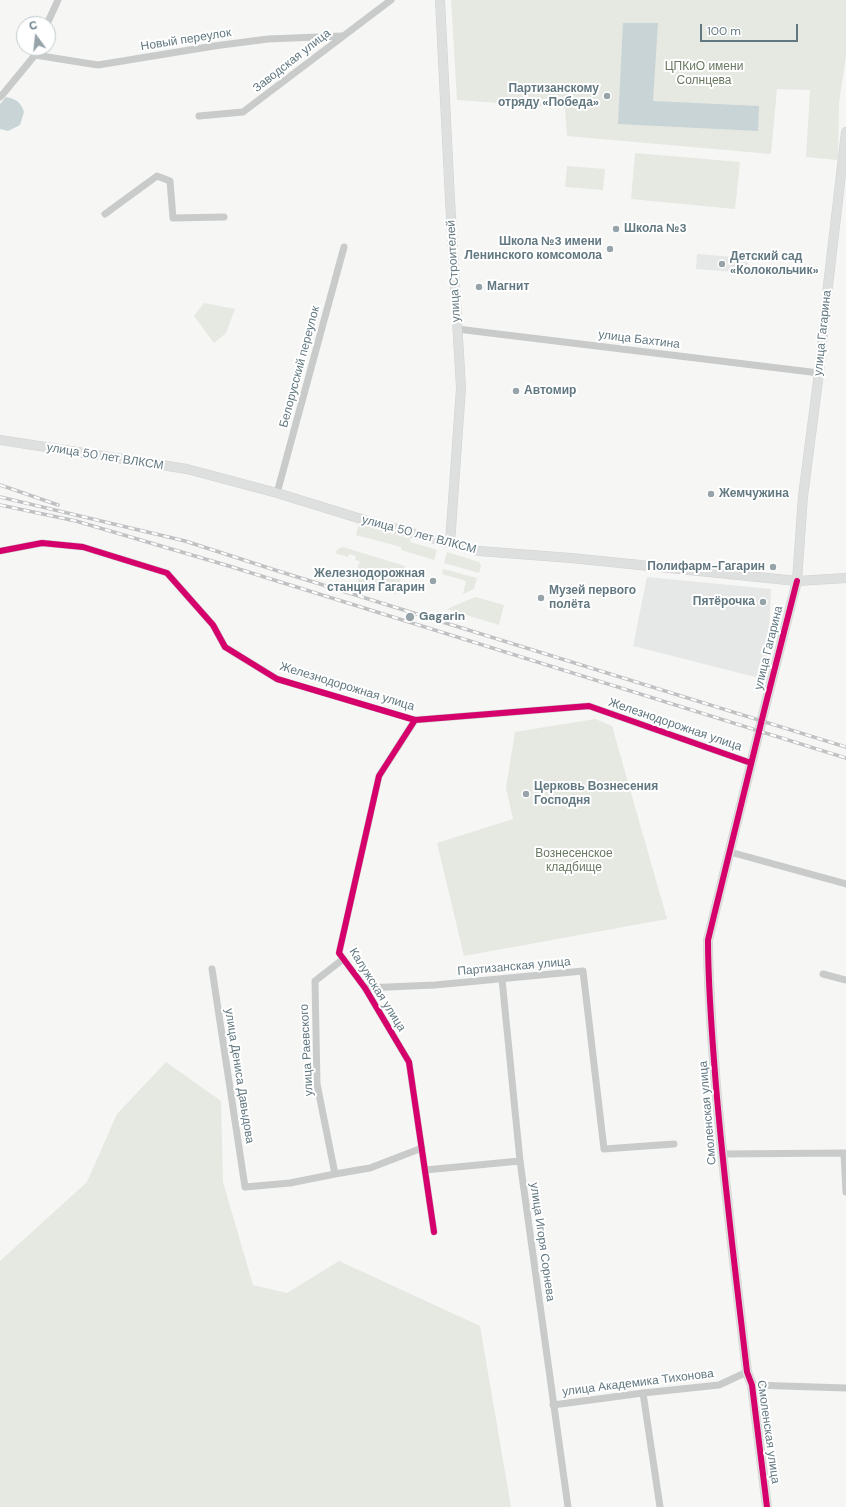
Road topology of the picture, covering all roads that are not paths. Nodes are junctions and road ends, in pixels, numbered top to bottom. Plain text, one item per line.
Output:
1 (58, 0) edge
2 (390, 0) edge
3 (440, 0) edge
4 (51, 16) edge
5 (342, 36) junction
6 (32, 56) edge
7 (56, 56) edge
8 (0, 97) edge
9 (199, 116) dead end
10 (846, 132) edge
11 (105, 214) dead end
12 (224, 217) dead end
13 (344, 247) dead end
14 (457, 329) junction
15 (819, 373) junction
16 (0, 440) edge
17 (277, 493) junction
18 (450, 542) junction
19 (0, 551) edge
20 (846, 578) edge
21 (797, 581) junction
22 (415, 720) junction
23 (762, 721) joint
24 (751, 763) junction
25 (730, 852) junction
26 (846, 884) edge
27 (342, 960) junction
28 (212, 969) dead end
29 (823, 974) dead end
30 (502, 979) junction
31 (846, 980) edge
32 (364, 988) junction
33 (674, 1144) dead end
34 (422, 1148) junction
35 (722, 1154) junction
36 (845, 1154) edge
37 (520, 1161) junction
38 (425, 1170) junction
39 (335, 1174) junction
40 (846, 1192) edge
41 (434, 1232) dead end
42 (747, 1372) junction
43 (752, 1385) junction
44 (846, 1388) edge
45 (643, 1393) junction
46 (553, 1405) junction
47 (568, 1507) edge
48 (660, 1507) edge
49 (767, 1507) edge

1 - 4 street
2 - 5 street, Заводская улица
3 - 14 main road, улица Строителей
5 - 7 street, Новый переулок
5 - 9 street, Заводская улица
6 - 8 street
10 - 15 main road, улица Гагарина
11 - 12 street
13 - 17 street, Белорусский переулок
14 - 15 street, улица Бахтина
14 - 18 main road, улица Строителей
15 - 21 main road, улица Гагарина
16 - 17 main road, улица 50 лет ВЛКСМ
17 - 18 main road, улица 50 лет ВЛКСМ
18 - 21 main road, улица 50 лет ВЛКСМ
19 - 22 street, Железнодорожная улица
20 - 21 main road, улица 50 лет ВЛКСМ
21 - 23 main road, улица Гагарина
22 - 24 street, Железнодорожная улица
22 - 27 street, Калужская улица
23 - 24 main road, Смоленская улица
24 - 25 main road, Смоленская улица
25 - 26 street
25 - 35 main road, Смоленская улица
27 - 32 street, Калужская улица
27 - 39 street, улица Раевского
28 - 39 street, улица Дениса Давыдова
29 - 31 street
30 - 32 street, Партизанская улица
30 - 33 street, Партизанская улица
30 - 37 street, улица Игоря Сорнева
32 - 34 street, Калужская улица
34 - 38 street, Калужская улица
34 - 39 street
35 - 36 street
35 - 42 main road, Смоленская улица
36 - 40 street
37 - 38 street
37 - 46 street, улица Игоря Сорнева
38 - 41 street, Калужская улица
42 - 43 main road, Смоленская улица
42 - 45 street, улица Академика Тихонова
43 - 44 street
43 - 49 main road, Смоленская улица
45 - 46 street, улица Академика Тихонова
45 - 48 street
46 - 47 street, улица Игоря Сорнева

